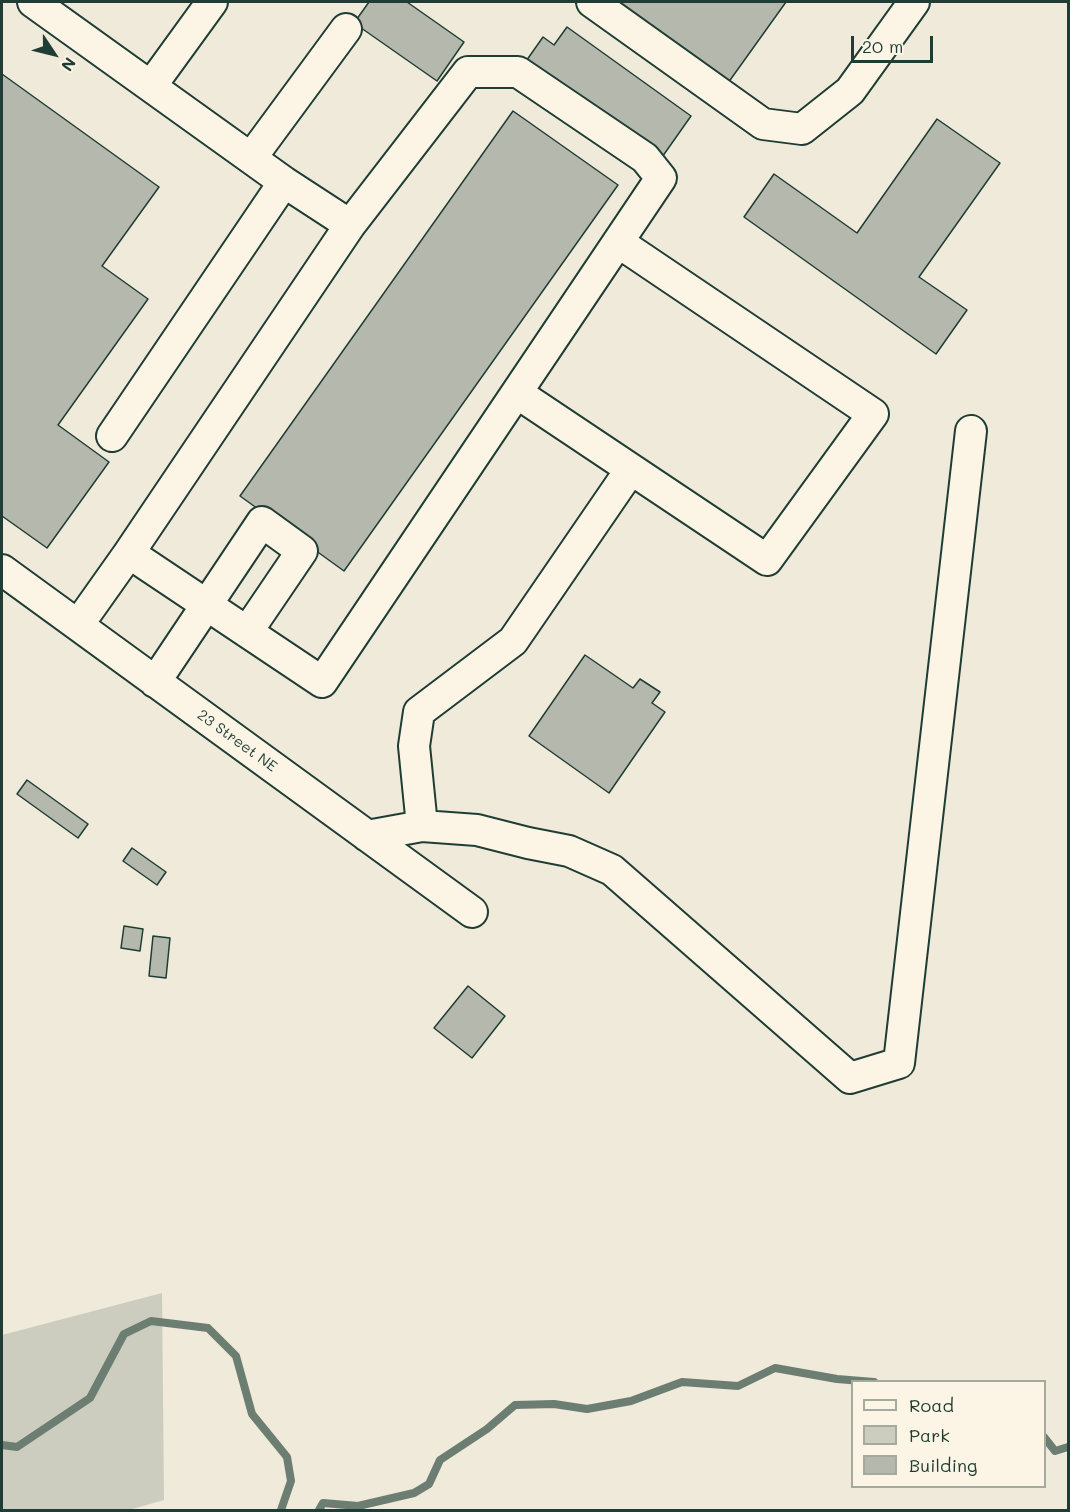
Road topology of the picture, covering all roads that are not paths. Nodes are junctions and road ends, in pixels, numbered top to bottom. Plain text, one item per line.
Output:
1 (33, 2) edge
2 (212, 2) edge
3 (592, 2) edge
4 (914, 2) edge
5 (346, 29) dead end
6 (151, 86) junction
7 (251, 158) junction
8 (284, 182) junction
9 (350, 225) junction
10 (618, 242) junction
11 (517, 393) junction
12 (971, 431) dead end
13 (112, 436) dead end
14 (631, 469) junction
15 (129, 553) junction
16 (2, 570) edge
17 (206, 604) junction
18 (78, 626) junction
19 (247, 632) junction
20 (155, 682) junction
21 (422, 826) junction
22 (367, 836) junction
23 (472, 912) dead end

1 - 6 street
2 - 6 street
3 - 4 street
5 - 7 street
6 - 7 street
7 - 8 street
8 - 9 street
8 - 13 street
9 - 10 street
9 - 15 street
10 - 11 street
10 - 14 street
11 - 14 street
11 - 19 street
12 - 21 street
14 - 21 street
15 - 17 street
15 - 18 street
16 - 18 street, 23 Street NE
17 - 19 street
17 - 19 street
17 - 20 street
18 - 20 street, 23 Street NE
20 - 22 street, 23 Street NE
21 - 22 street
22 - 23 street, 23 Street NE

